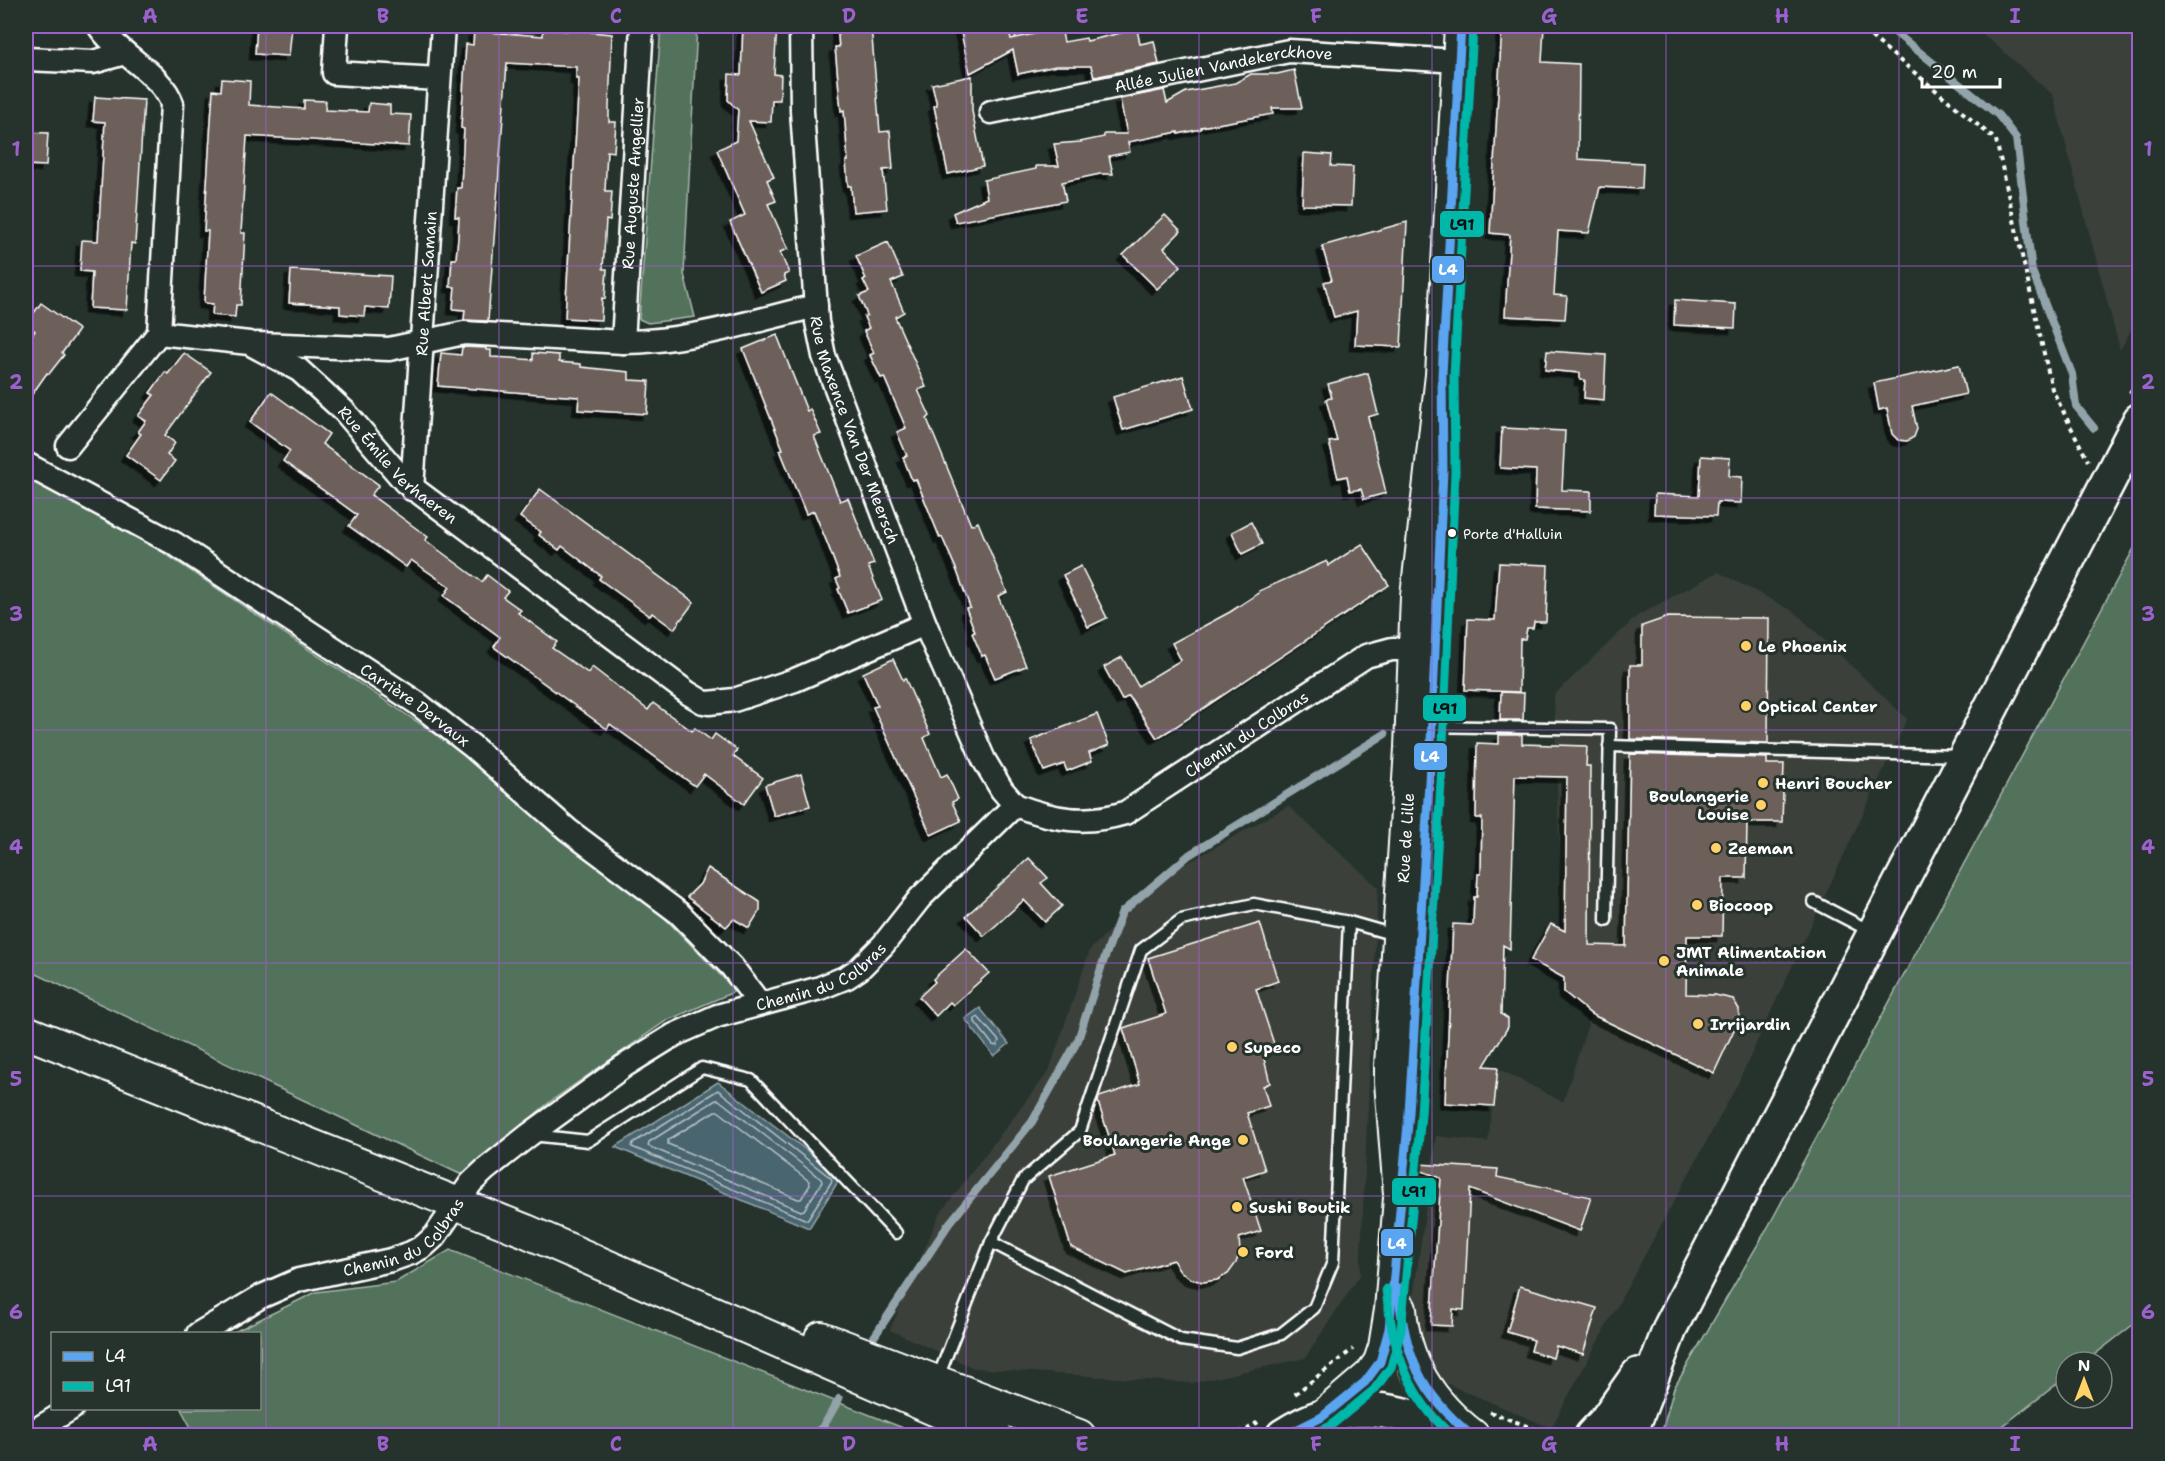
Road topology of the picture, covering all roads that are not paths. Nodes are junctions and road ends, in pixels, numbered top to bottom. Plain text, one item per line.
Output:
1 (99, 26) edge
2 (337, 26) edge
3 (443, 26) edge
4 (642, 26) edge
5 (801, 26) edge
6 (1461, 26) edge
7 (125, 53) junction
8 (26, 59) edge
9 (1459, 61) junction
10 (439, 79) junction
11 (991, 112) dead end
12 (816, 306) junction
13 (159, 333) junction
14 (422, 342) junction
15 (623, 342) junction
16 (249, 343) junction
17 (2138, 423) edge
18 (68, 446) dead end
19 (26, 464) edge
20 (412, 489) junction
21 (925, 624) junction
22 (1425, 649) junction
23 (1422, 726) junction
24 (1609, 746) junction
25 (1967, 756) junction
26 (1015, 806) junction
27 (1814, 902) dead end
28 (1606, 920) dead end
29 (1349, 922) junction
30 (1875, 933) junction
31 (1409, 937) junction
32 (760, 1004) junction
33 (26, 1032) edge
34 (529, 1135) junction
35 (457, 1203) junction
36 (526, 1231) junction
37 (896, 1233) dead end
38 (991, 1242) junction
39 (1396, 1257) junction
40 (1671, 1326) junction
41 (201, 1332) edge
42 (937, 1382) junction
43 (69, 1410) edge
44 (1322, 1417) junction
45 (26, 1436) edge
46 (996, 1436) edge
47 (1079, 1436) edge
48 (1283, 1436) edge
49 (1462, 1436) edge
50 (1473, 1436) edge
51 (1592, 1436) edge
52 (1629, 1436) edge

1 - 7 street
2 - 10 street
3 - 10 street, Rue Albert Samain
4 - 15 street, Rue Auguste Angellier
5 - 12 street, Rue Maxence Van Der Meersch
6 - 9 main road, Rue de Lille
7 - 8 street
7 - 13 street
9 - 11 street, Allée Julien Vandekerckhove
9 - 22 main road, Rue de Lille
10 - 14 street, Rue Albert Samain
12 - 15 street
12 - 21 street, Rue Maxence Van Der Meersch
13 - 16 street, Rue Émile Verhaeren
13 - 18 street
14 - 15 street
14 - 16 street
14 - 20 street, Rue Albert Samain
16 - 20 street, Rue Émile Verhaeren
17 - 25 main road
19 - 32 street, Carrière Dervaux
20 - 21 street, Rue Émile Verhaeren
21 - 26 street, Rue Maxence Van Der Meersch
22 - 23 main road, Rue de Lille
22 - 26 street, Chemin du Colbras
23 - 24 lane
23 - 31 main road, Rue de Lille
24 - 25 lane
24 - 28 lane
25 - 30 main road
26 - 32 street, Chemin du Colbras
27 - 30 lane
29 - 31 lane
29 - 38 lane
29 - 38 lane
30 - 40 main road
31 - 39 main road, Rue de Lille
32 - 34 street, Chemin du Colbras
33 - 35 main road
34 - 35 street, Chemin du Colbras
34 - 37 lane
35 - 36 main road
35 - 41 street, Chemin du Colbras
36 - 42 main road
36 - 46 main road
38 - 42 lane
39 - 44 main road, Rue de Lille
39 - 50 main road, Rue de Lille
40 - 51 main road
40 - 52 main road
42 - 47 main road
43 - 45 street
44 - 48 main road
44 - 49 main road

